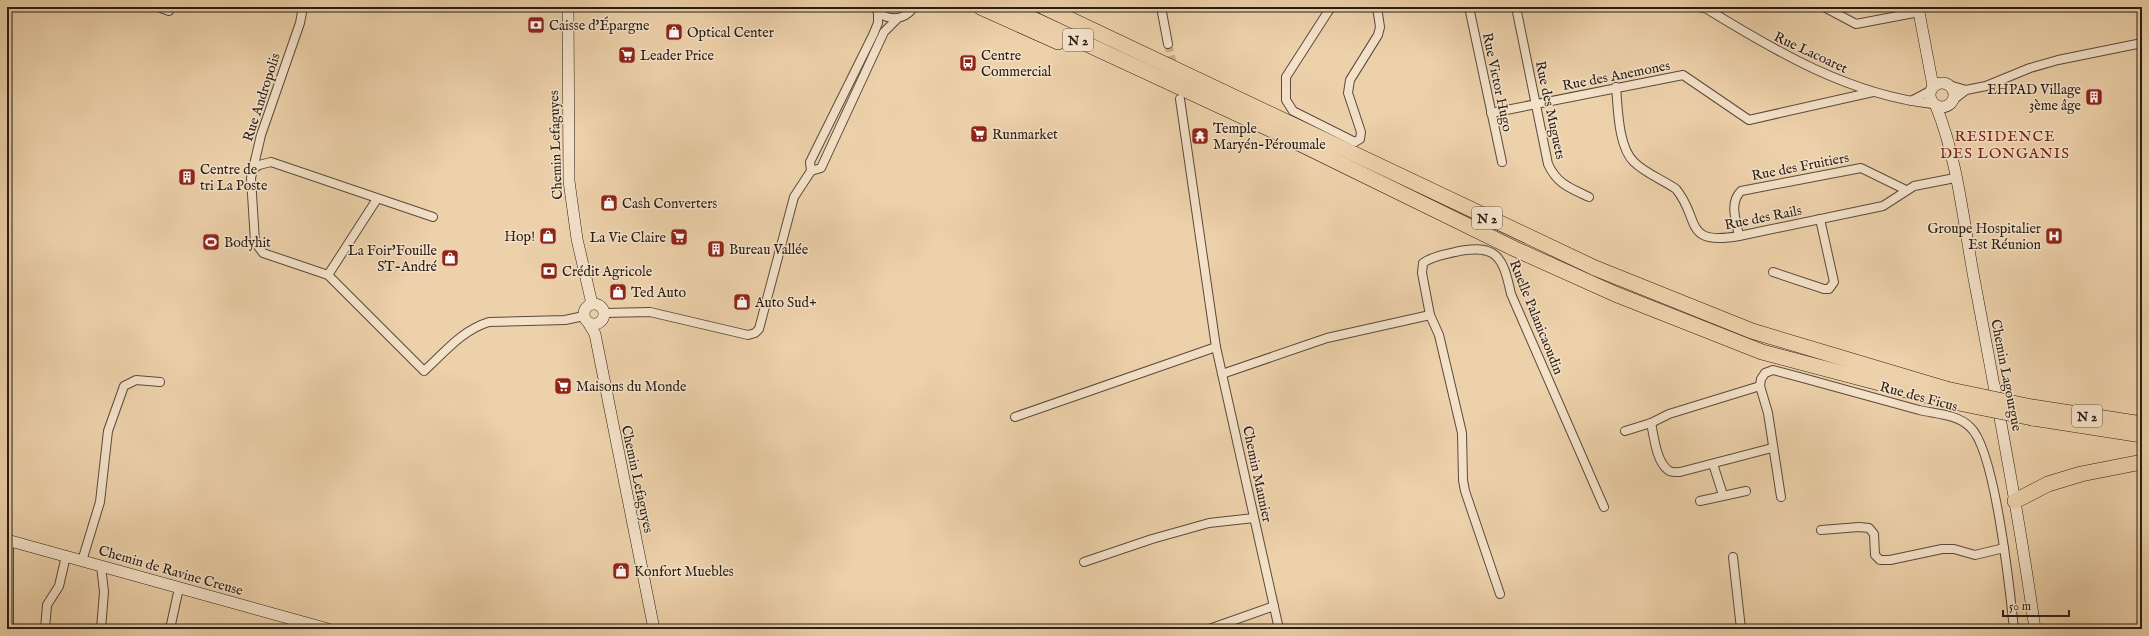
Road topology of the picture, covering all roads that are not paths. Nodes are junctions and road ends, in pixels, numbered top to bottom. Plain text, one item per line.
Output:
1 (158, 7) edge
2 (303, 7) edge
3 (568, 7) edge
4 (914, 7) edge
5 (980, 7) edge
6 (1007, 7) edge
7 (1044, 7) edge
8 (1161, 7) edge
9 (1331, 7) edge
10 (1377, 7) edge
11 (1469, 7) edge
12 (1516, 7) edge
13 (1824, 7) edge
14 (1704, 8) edge
15 (876, 10) edge
16 (1918, 10) edge
17 (169, 11) dead end
18 (897, 18) junction
19 (2142, 43) edge
20 (1168, 44) tunnel mouth
21 (1930, 63) junction
22 (1148, 73) junction
23 (1947, 84) junction
24 (1616, 87) junction
25 (1932, 89) junction
26 (1966, 90) junction
27 (1873, 92) junction
28 (1180, 99) dead end
29 (1910, 101) junction
30 (1952, 102) junction
31 (1536, 103) junction
32 (1934, 105) junction
33 (1491, 113) junction
34 (1945, 128) junction
35 (1502, 162) dead end
36 (253, 169) junction
37 (811, 171) junction
38 (1955, 178) junction
39 (1906, 190) junction
40 (1589, 197) dead end
41 (377, 199) junction
42 (433, 217) dead end
43 (1820, 219) junction
44 (1739, 236) junction
45 (1773, 272) dead end
46 (328, 276) junction
47 (592, 304) junction
48 (1430, 315) junction
49 (602, 317) junction
50 (586, 320) junction
51 (595, 334) junction
52 (1216, 347) junction
53 (1222, 374) junction
54 (160, 382) dead end
55 (1760, 386) junction
56 (1945, 395) junction
57 (1015, 418) dead end
58 (1651, 423) junction
59 (2140, 426) edge
60 (1625, 431) dead end
61 (1772, 448) junction
62 (2142, 462) edge
63 (1713, 464) junction
64 (1746, 491) dead end
65 (1723, 495) junction
66 (1781, 497) dead end
67 (1700, 501) dead end
68 (2016, 501) junction
69 (1604, 507) dead end
70 (1254, 518) junction
71 (1821, 530) dead end
72 (8, 540) edge
73 (2004, 548) junction
74 (66, 556) junction
75 (1733, 557) dead end
76 (82, 561) junction
77 (1084, 562) dead end
78 (101, 566) junction
79 (179, 588) junction
80 (1500, 594) dead end
81 (1274, 606) junction
82 (9, 629) edge
83 (45, 629) edge
84 (101, 629) edge
85 (170, 629) edge
86 (328, 629) edge
87 (654, 629) edge
88 (1209, 629) edge
89 (1279, 629) edge
90 (1741, 629) edge
91 (2014, 629) edge
92 (2034, 629) edge

1 - 17 street
2 - 36 street, Rue Andropolis
3 - 47 main road, Chemin Lefaguyes
4 - 18 street
5 - 22 highway
6 - 22 highway, N 2
7 - 56 highway, N 2
8 - 20 street
9 - 10 street
11 - 33 street, Rue Victor Hugo
12 - 31 street, Rue des Muguets
13 - 16 street
14 - 27 street, Rue Lacoaret
15 - 18 street
15 - 37 street
16 - 21 main road
18 - 37 street
19 - 26 street
21 - 23 main road
21 - 25 main road
22 - 56 highway, N 2
23 - 25 main road
23 - 26 street
23 - 30 main road
24 - 27 street, Rue des Anemones
24 - 31 street, Rue des Anemones
24 - 44 street, Rue des Rails
25 - 29 street
25 - 32 main road
26 - 30 street
27 - 29 street, Rue Lacoaret
28 - 52 street, Chemin Maunier
29 - 32 street, Rue Lacoaret
30 - 32 main road
30 - 34 main road, Chemin Lagourgue
31 - 33 street, Rue des Anemones
31 - 40 street, Rue des Muguets
32 - 34 main road, Chemin Lagourgue
33 - 35 street, Rue Victor Hugo
34 - 38 main road, Chemin Lagourgue
36 - 41 street
36 - 46 street, Rue Andropolis
37 - 49 street
38 - 39 street, Rue des Rails
38 - 68 main road, Chemin Lagourgue
39 - 43 street, Rue des Rails
39 - 44 street, Rue des Fruitiers
41 - 42 street
41 - 46 street
43 - 44 street, Rue des Rails
43 - 45 street
46 - 50 street, Rue Andropolis
47 - 49 main road
47 - 50 main road
48 - 53 street
48 - 69 street, Ruelle Palanicaoudin
48 - 80 street, Ruelle Palanicaoudin
49 - 50 main road
49 - 51 main road
50 - 51 main road, Chemin Lefaguyes
51 - 87 main road, Chemin Lefaguyes
52 - 53 street, Chemin Maunier
52 - 57 street
53 - 70 street, Chemin Maunier
54 - 76 street
55 - 58 street
55 - 61 street
55 - 73 street, Rue des Ficus
56 - 59 highway, N 2, bridge
58 - 60 street
58 - 63 street
61 - 63 street
61 - 66 street
62 - 68 highway
63 - 65 street
64 - 65 street
65 - 67 street
68 - 92 main road, Chemin Lagourgue
70 - 77 street
70 - 81 street, Chemin Maunier
71 - 73 street
72 - 74 main road, Chemin de Ravine Creuse
72 - 82 street
73 - 91 street, Rue des Ficus
74 - 76 main road, Chemin de Ravine Creuse
74 - 83 street
75 - 90 street
76 - 78 main road, Chemin de Ravine Creuse
78 - 79 main road, Chemin de Ravine Creuse
78 - 84 street
79 - 85 street
79 - 86 main road, Chemin de Ravine Creuse
81 - 88 street
81 - 89 street, Chemin Maunier

